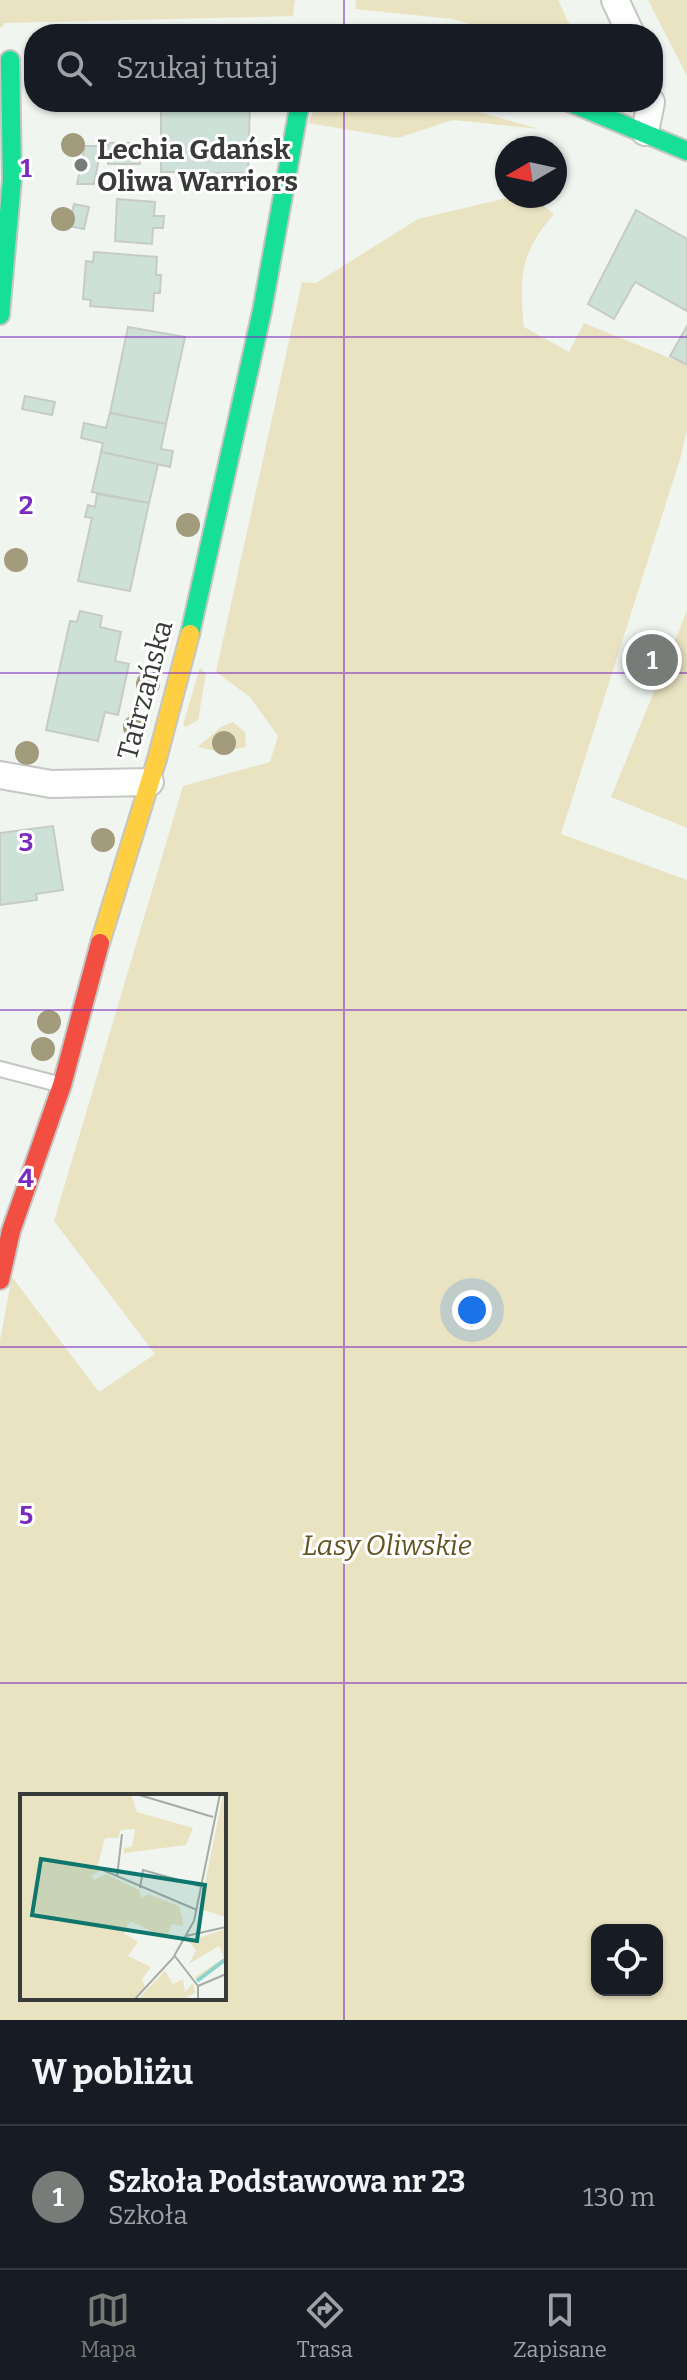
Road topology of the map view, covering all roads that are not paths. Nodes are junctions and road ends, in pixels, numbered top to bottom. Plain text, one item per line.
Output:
1 (615, 0) edge
2 (626, 24) edge
3 (5, 60) edge
4 (298, 112) edge
5 (594, 112) edge
6 (649, 112) edge
7 (645, 132) junction
8 (687, 151) edge
9 (0, 315) edge
10 (0, 775) edge
11 (150, 782) junction
12 (0, 1069) edge
13 (62, 1085) junction
14 (0, 1280) edge

1 - 2 street
3 - 9 street
4 - 11 street, Tatrzańska
5 - 7 street
6 - 7 street
7 - 8 street
10 - 11 street
11 - 13 street, Tatrzańska
12 - 13 lane
13 - 14 street, Tatrzańska

